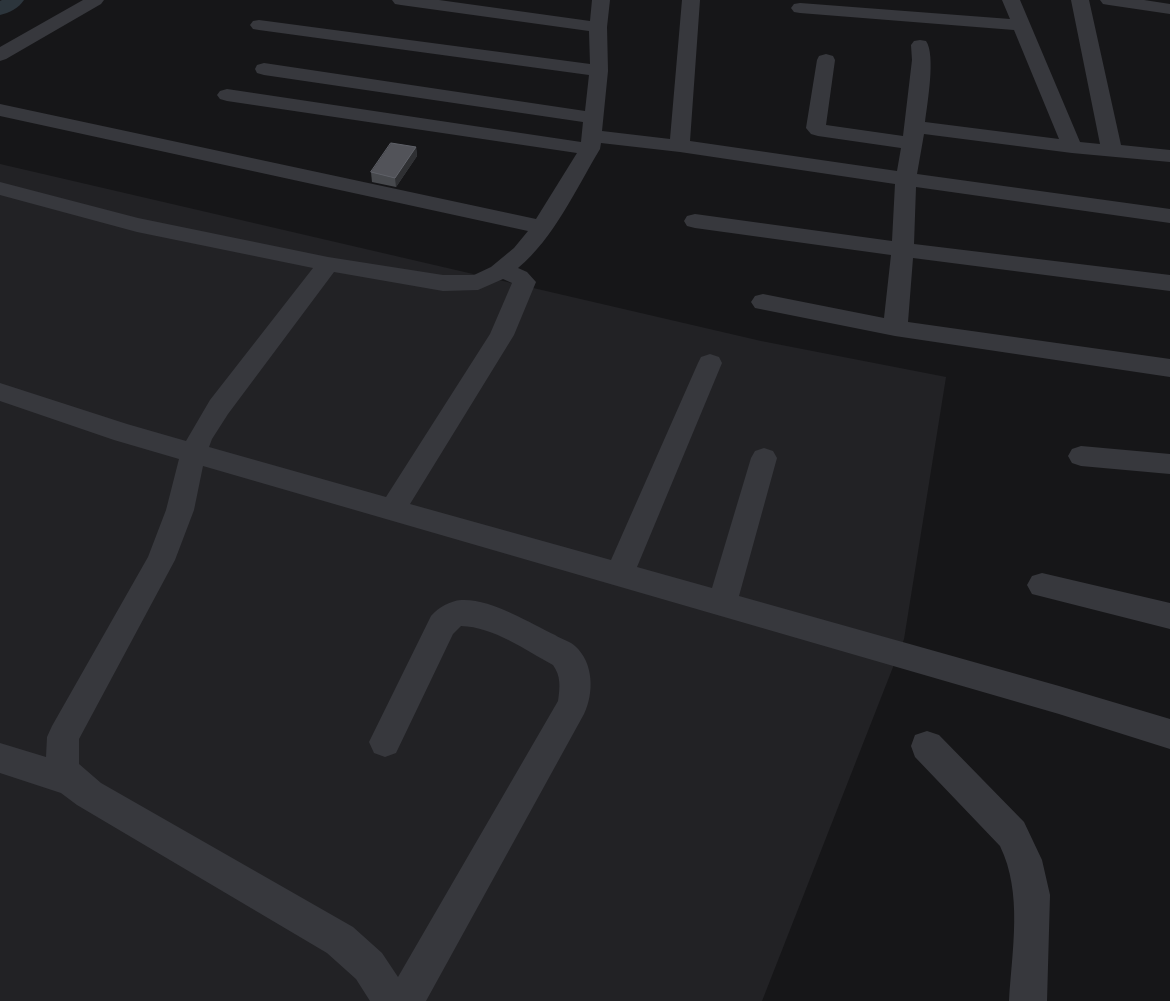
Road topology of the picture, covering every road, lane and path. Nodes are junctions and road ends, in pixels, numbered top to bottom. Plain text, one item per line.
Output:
1 (95, 0) edge
2 (401, 0) edge
3 (601, 0) edge
4 (691, 0) edge
5 (1011, 0) edge
6 (1080, 0) edge
7 (1109, 0) edge
8 (1113, 0) edge
9 (800, 8) dead end
10 (1170, 9) edge
11 (259, 24) dead end
12 (1021, 25) junction
13 (598, 27) junction
14 (920, 45) dead end
15 (0, 55) edge
16 (826, 60) dead end
17 (264, 69) dead end
18 (599, 71) junction
19 (227, 95) dead end
20 (0, 110) edge
21 (592, 135) junction
22 (914, 135) junction
23 (680, 146) junction
24 (1072, 147) junction
25 (1112, 151) junction
26 (1170, 156) edge
27 (906, 179) junction
28 (0, 188) edge
29 (1170, 216) edge
30 (695, 221) dead end
31 (542, 227) junction
32 (903, 250) junction
33 (328, 264) junction
34 (502, 270) junction
35 (1170, 283) edge
36 (764, 302) dead end
37 (895, 328) junction
38 (710, 363) dead end
39 (1170, 368) edge
40 (0, 392) edge
41 (194, 453) junction
42 (1081, 456) dead end
43 (764, 458) dead end
44 (1170, 464) edge
45 (392, 510) junction
46 (619, 575) junction
47 (1042, 586) dead end
48 (722, 604) junction
49 (1170, 616) edge
50 (1170, 734) edge
51 (385, 742) dead end
52 (927, 746) dead end
53 (0, 758) edge
54 (67, 779) junction
55 (388, 1001) edge
56 (405, 1001) edge
57 (1028, 1001) edge

1 - 15 street
2 - 13 street
3 - 13 street
4 - 23 street
5 - 12 street
6 - 25 street
7 - 8 street
8 - 10 street
9 - 12 street
11 - 18 street
12 - 24 street
13 - 18 street
14 - 22 street
16 - 22 street
17 - 21 street
18 - 21 street
19 - 21 street
20 - 31 street
21 - 23 street
21 - 31 street
22 - 24 street
22 - 27 street
23 - 27 street
24 - 25 street
25 - 26 street
27 - 29 street
27 - 32 street
28 - 33 street
30 - 32 street
31 - 34 street
32 - 35 street
32 - 37 street
33 - 34 street
33 - 41 street
34 - 45 street
36 - 37 street
37 - 39 street
38 - 46 street
40 - 41 street
41 - 45 street
41 - 54 street
42 - 44 street
43 - 48 street
45 - 46 street
46 - 48 street
47 - 49 street
48 - 50 street
51 - 56 street
52 - 57 street
53 - 54 street
54 - 55 street

